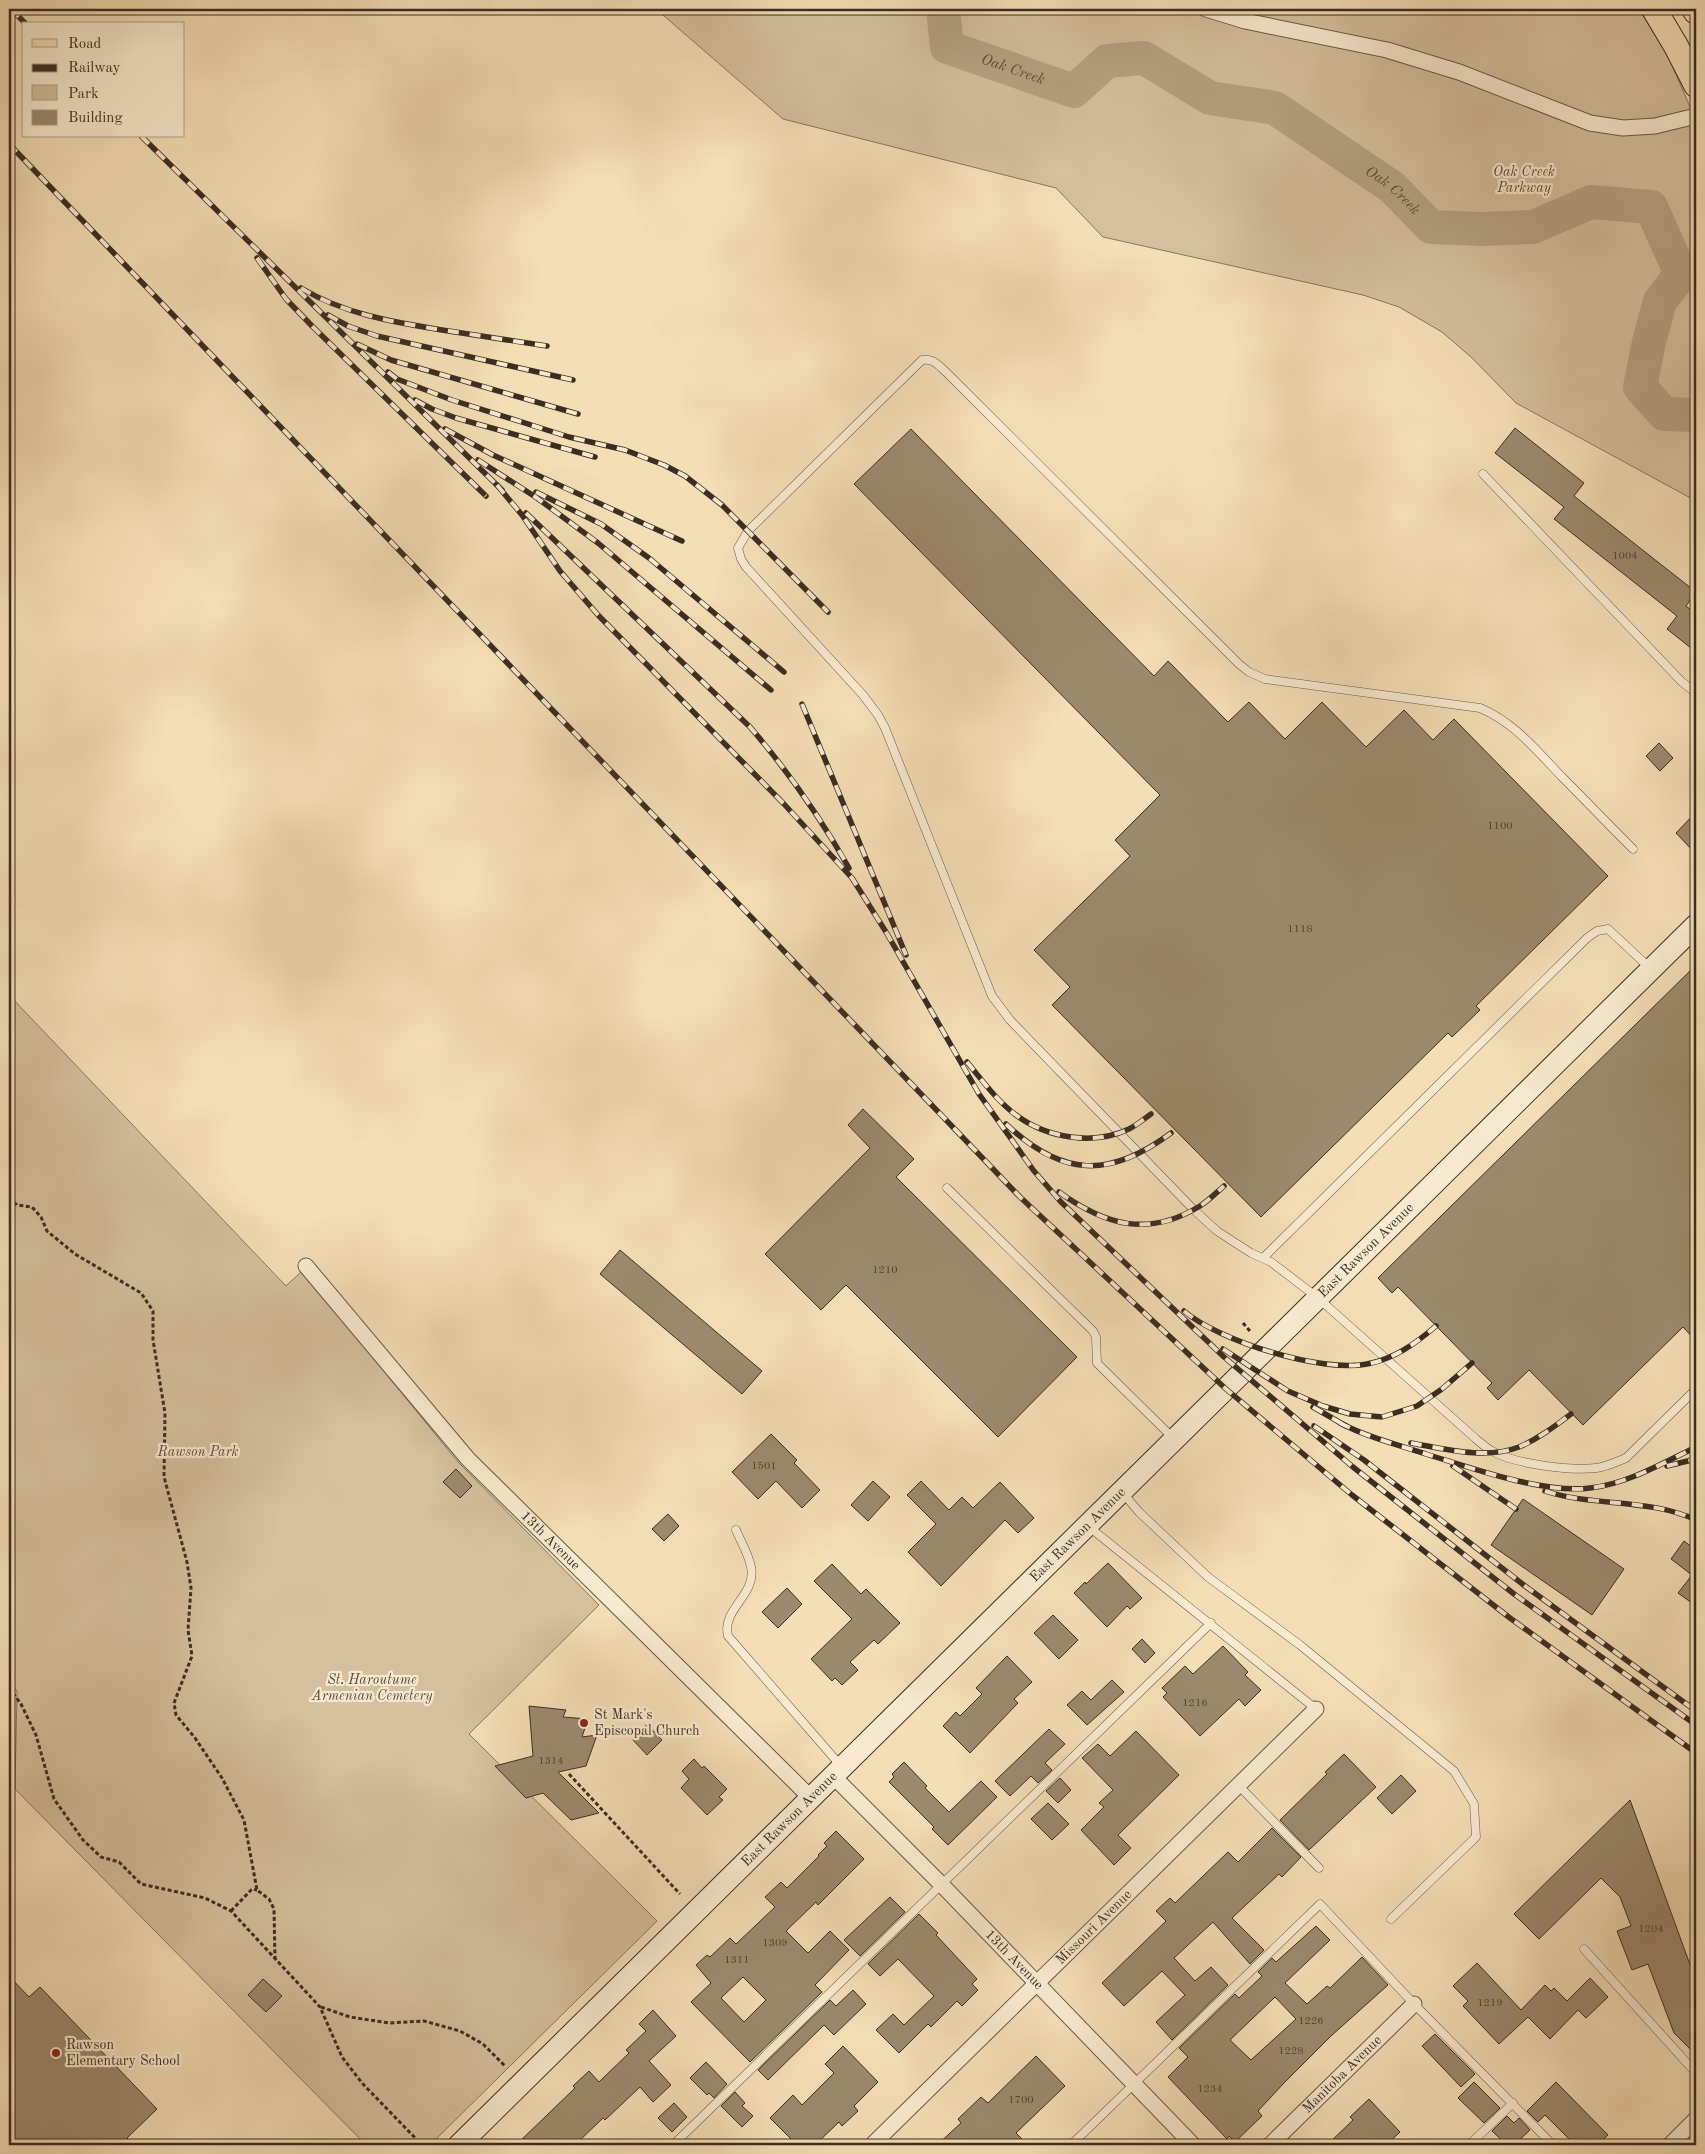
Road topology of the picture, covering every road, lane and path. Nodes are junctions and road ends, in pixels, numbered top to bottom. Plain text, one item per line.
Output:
1 (1206, 9) edge
2 (1654, 9) edge
3 (1694, 9) edge
4 (1696, 12) edge
5 (1696, 85) edge
6 (1696, 116) edge
7 (1483, 474) dead end
8 (1696, 692) edge
9 (1633, 849) dead end
10 (1696, 925) edge
11 (1651, 970) junction
12 (946, 1188) dead end
13 (9, 1198) edge
14 (1263, 1258) junction
15 (306, 1266) dead end
16 (1318, 1298) junction
17 (1243, 1322) dead end
18 (1250, 1331) dead end
19 (1696, 1389) edge
20 (1174, 1440) junction
21 (1122, 1492) junction
22 (1087, 1525) junction
23 (736, 1530) dead end
24 (1211, 1623) junction
25 (9, 1688) edge
26 (1316, 1709) joint
27 (838, 1772) junction
28 (569, 1774) dead end
29 (1239, 1786) junction
30 (811, 1798) junction
31 (1319, 1868) dead end
32 (942, 1885) junction
33 (257, 1890) junction
34 (680, 1894) dead end
35 (232, 1911) junction
36 (1392, 1919) dead end
37 (1584, 1949) dead end
38 (275, 1959) junction
39 (1037, 1984) junction
40 (1414, 2004) junction
41 (320, 2007) junction
42 (505, 2066) dead end
43 (1696, 2073) edge
44 (1134, 2084) junction
45 (1513, 2103) junction
46 (1696, 2119) edge
47 (422, 2145) edge
48 (459, 2145) edge
49 (673, 2145) edge
50 (872, 2145) edge
51 (1071, 2145) edge
52 (1193, 2145) edge
53 (1270, 2145) edge
54 (1469, 2145) edge
55 (1553, 2145) edge
56 (1670, 2145) edge

1 - 6 street
2 - 5 main road
3 - 4 main road
7 - 8 lane
9 - 14 lane
10 - 11 main road, East Rawson Avenue
11 - 14 lane
11 - 16 main road, East Rawson Avenue
12 - 20 lane
13 - 33 path
14 - 16 lane
15 - 30 street, 13th Avenue
16 - 19 lane
16 - 20 main road, East Rawson Avenue
17 - 18 path
20 - 21 main road, East Rawson Avenue
21 - 22 main road, East Rawson Avenue
21 - 36 lane
22 - 24 lane
22 - 27 main road, East Rawson Avenue
23 - 27 lane
24 - 26 lane
24 - 32 lane
25 - 35 path
26 - 29 street, Missouri Avenue
27 - 30 main road, East Rawson Avenue
27 - 32 street, 13th Avenue
28 - 34 path
29 - 31 lane
29 - 39 street, Missouri Avenue
30 - 48 main road, East Rawson Avenue
32 - 39 street, 13th Avenue
32 - 49 lane
33 - 35 path
33 - 38 path
35 - 38 path
37 - 43 lane
38 - 41 path
39 - 44 street, 13th Avenue
39 - 50 street, Missouri Avenue
40 - 44 lane
40 - 45 lane
40 - 53 street, Manitoba Avenue
41 - 42 path
41 - 47 path
44 - 51 lane
44 - 52 street, 13th Avenue
45 - 54 lane
45 - 55 lane
46 - 56 street

